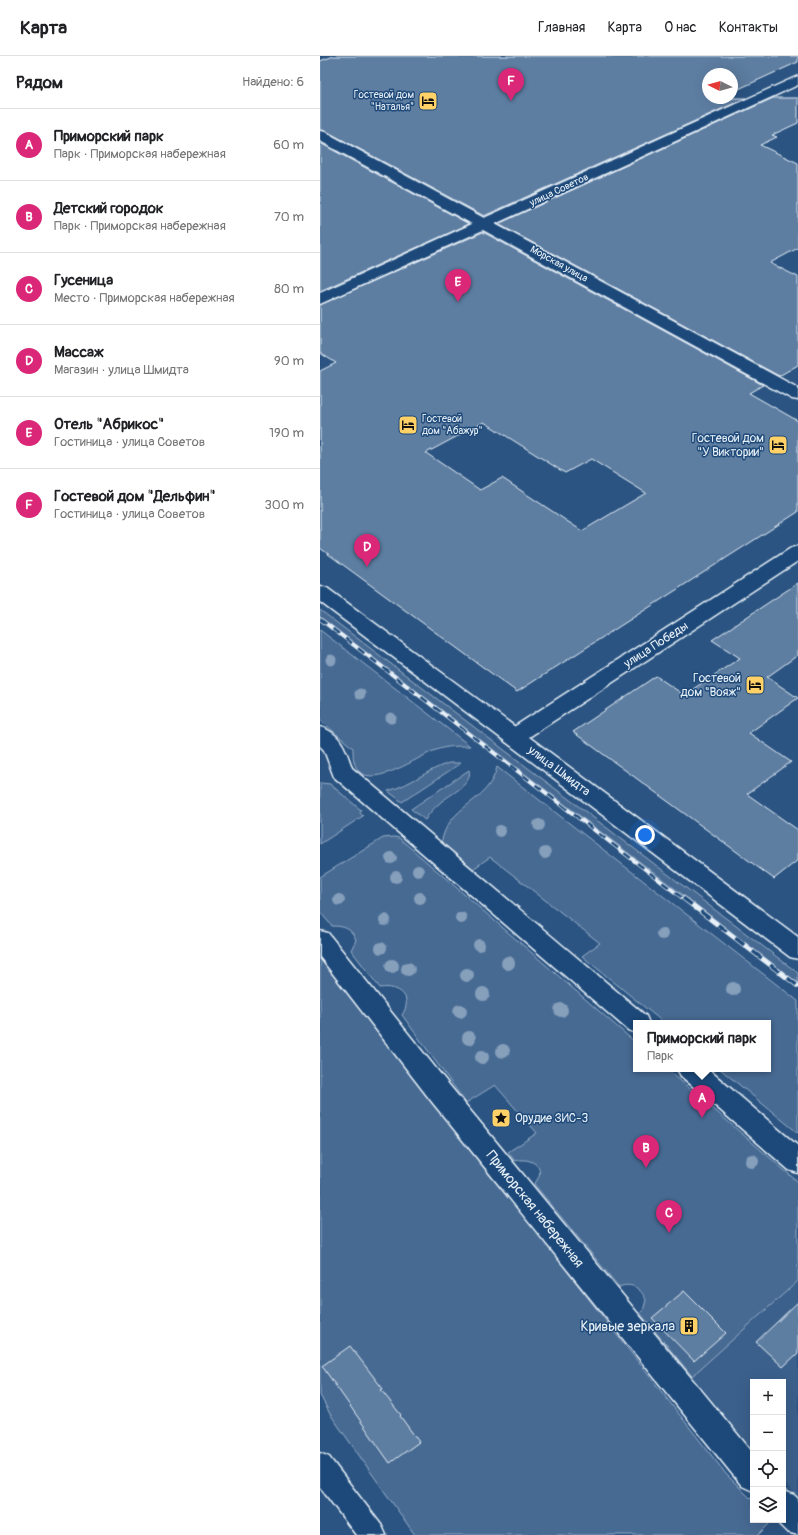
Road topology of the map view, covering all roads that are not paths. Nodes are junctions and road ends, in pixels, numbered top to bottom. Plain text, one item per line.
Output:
1 (798, 80) edge
2 (320, 135) edge
3 (485, 224) junction
4 (320, 299) edge
5 (798, 395) edge
6 (798, 552) edge
7 (320, 592) edge
8 (320, 734) edge
9 (514, 737) junction
10 (320, 940) edge
11 (798, 950) edge
12 (633, 1020) edge
13 (693, 1072) edge
14 (798, 1162) edge
15 (320, 1466) edge
16 (750, 1472) edge
17 (786, 1509) edge
18 (798, 1521) edge
19 (373, 1535) edge

1 - 3 street, улица Советов
2 - 3 street, Морская улица
3 - 4 street, улица Советов
3 - 5 street, Морская улица
6 - 9 street, улица Победы
7 - 9 street, улица Шмидта
8 - 12 street
9 - 11 street, улица Шмидта
10 - 16 street, Приморская набережная
13 - 14 street
15 - 19 lane
17 - 18 street

